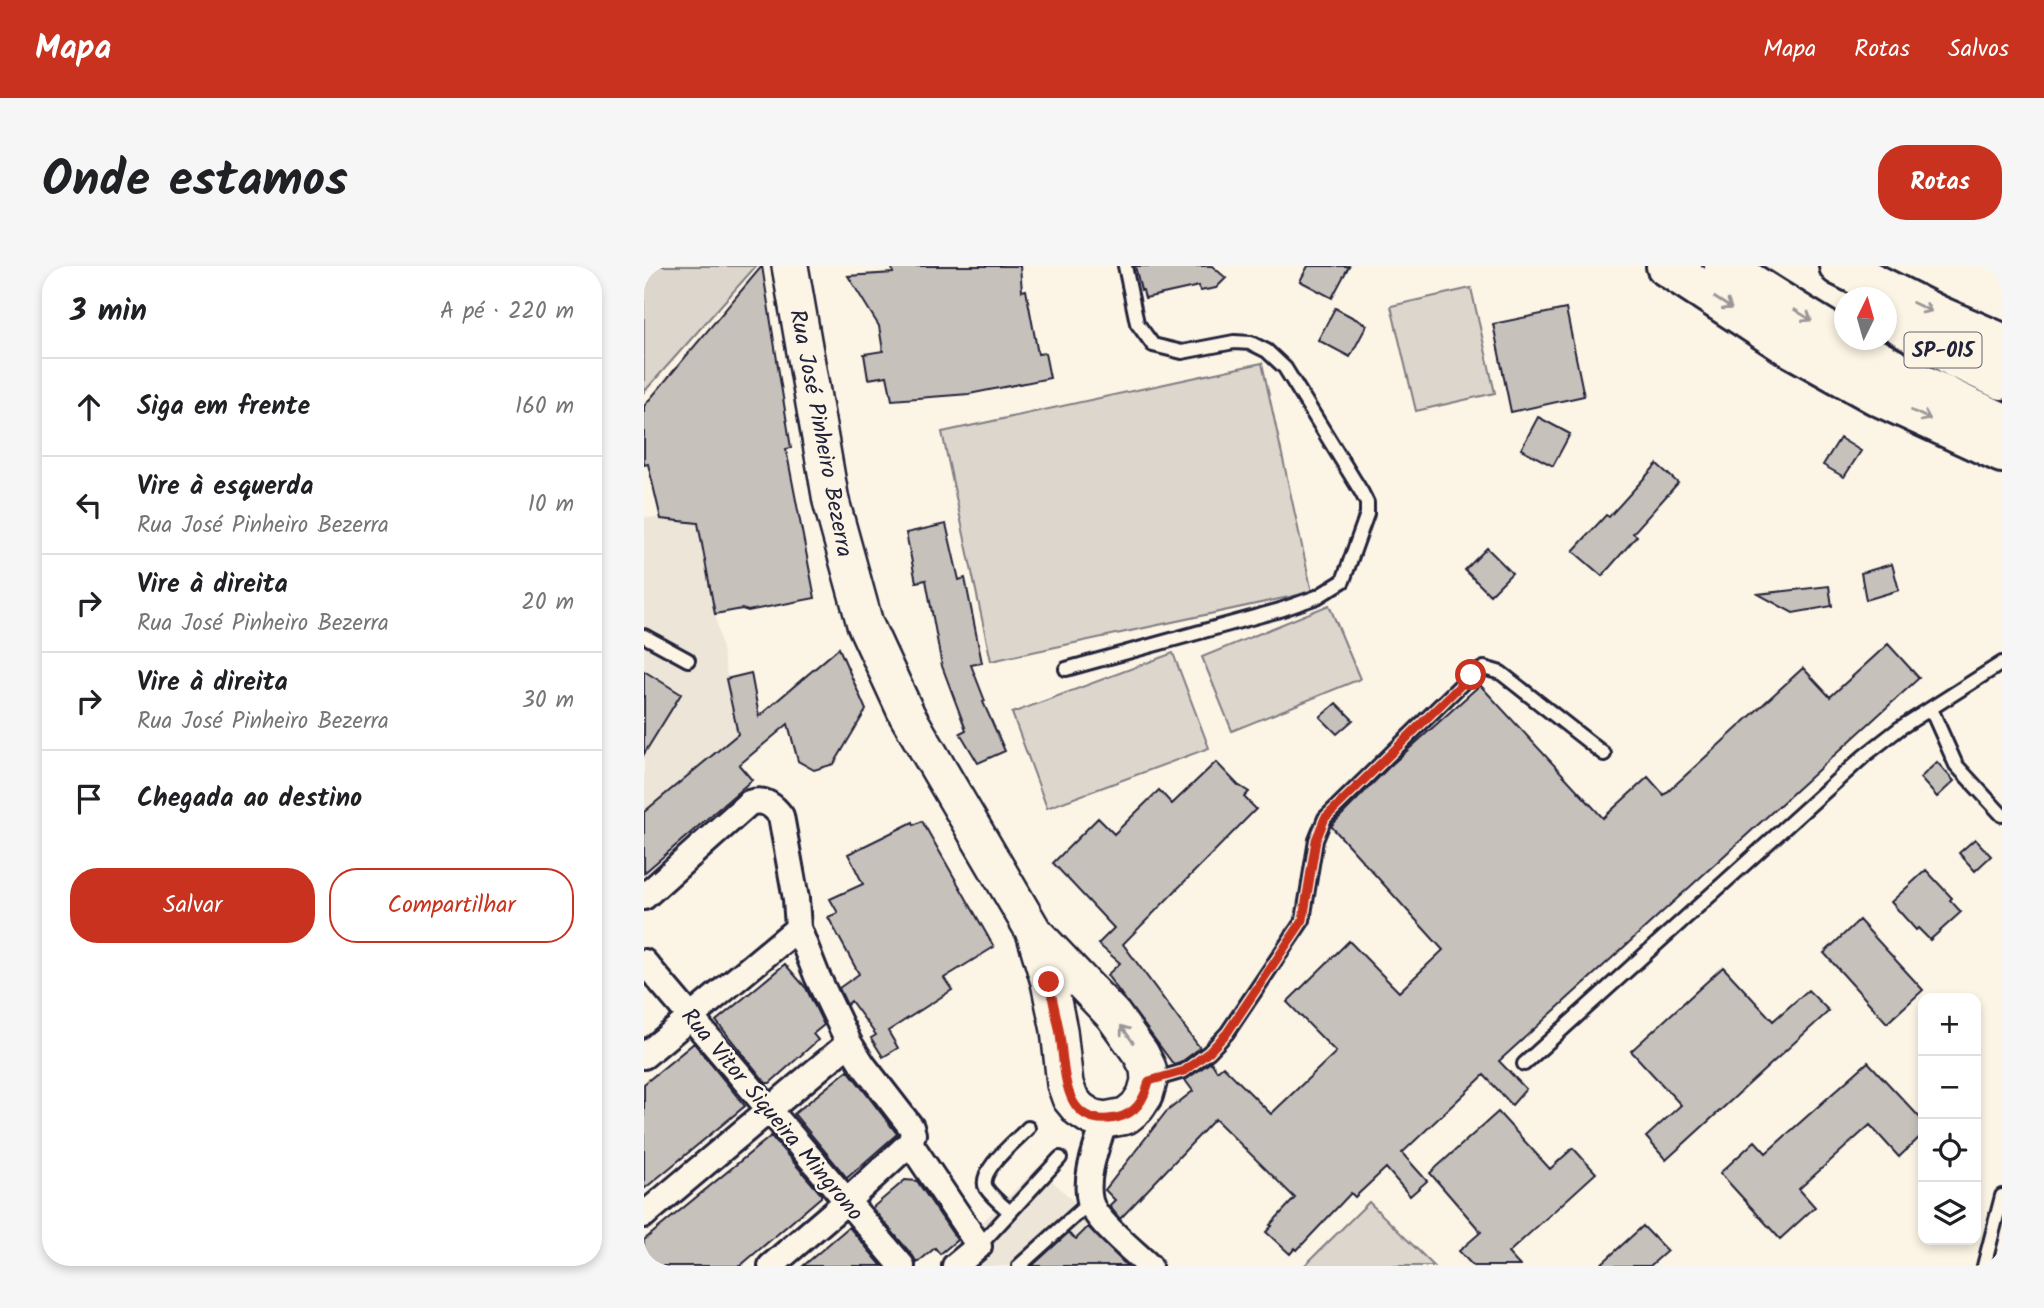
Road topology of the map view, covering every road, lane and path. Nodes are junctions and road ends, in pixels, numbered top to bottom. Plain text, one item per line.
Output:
1 (790, 266) edge
2 (1125, 266) edge
3 (1666, 266) edge
4 (1724, 266) edge
5 (1806, 266) edge
6 (1839, 266) edge
7 (1839, 287) edge
8 (1897, 323) edge
9 (2002, 343) edge
10 (2002, 380) edge
11 (2002, 422) edge
12 (2002, 453) edge
13 (644, 636) edge
14 (688, 660) dead end
15 (2002, 663) edge
16 (1066, 669) dead end
17 (1931, 709) junction
18 (1604, 754) dead end
19 (2002, 815) edge
20 (644, 897) edge
21 (798, 928) junction
22 (1034, 932) junction
23 (644, 962) edge
24 (691, 1017) junction
25 (849, 1043) junction
26 (644, 1056) edge
27 (1524, 1064) dead end
28 (1149, 1081) junction
29 (769, 1110) junction
30 (1105, 1120) junction
31 (1028, 1128) dead end
32 (910, 1143) junction
33 (1060, 1158) dead end
34 (847, 1201) junction
35 (2001, 1201) edge
36 (1090, 1202) junction
37 (1010, 1212) junction
38 (644, 1215) edge
39 (979, 1246) junction
40 (771, 1266) edge
41 (902, 1266) edge
42 (955, 1266) edge
43 (1020, 1266) edge
44 (1149, 1266) edge
45 (1984, 1266) edge

1 - 22 street, Rua José Pinheiro Bezerra
2 - 16 lane
3 -> 12 highway
4 -> 11 highway
5 - 7 highway
6 -> 9 highway
8 - 10 highway, SP-015
13 - 14 lane
15 - 17 lane
17 - 19 lane
17 - 27 lane
18 - 28 lane
20 - 21 street
21 - 24 street
21 - 25 street
28 -> 22 street, Rua José Pinheiro Bezerra
22 - 30 street, Rua José Pinheiro Bezerra
23 - 24 street, Rua Vitor Siqueira Mingrono
24 - 26 street
24 - 29 street, Rua Vitor Siqueira Mingrono
25 - 29 street
25 - 32 street
28 - 30 street
29 - 34 street, Rua Vitor Siqueira Mingrono
29 - 38 street
30 - 36 street
31 - 37 lane
32 - 34 street
32 - 39 street
33 - 37 lane
34 - 40 street
34 - 41 street, Rua Vitor Siqueira Mingrono
35 - 45 lane
36 - 43 lane
36 - 44 street
37 - 39 lane
39 - 42 street

